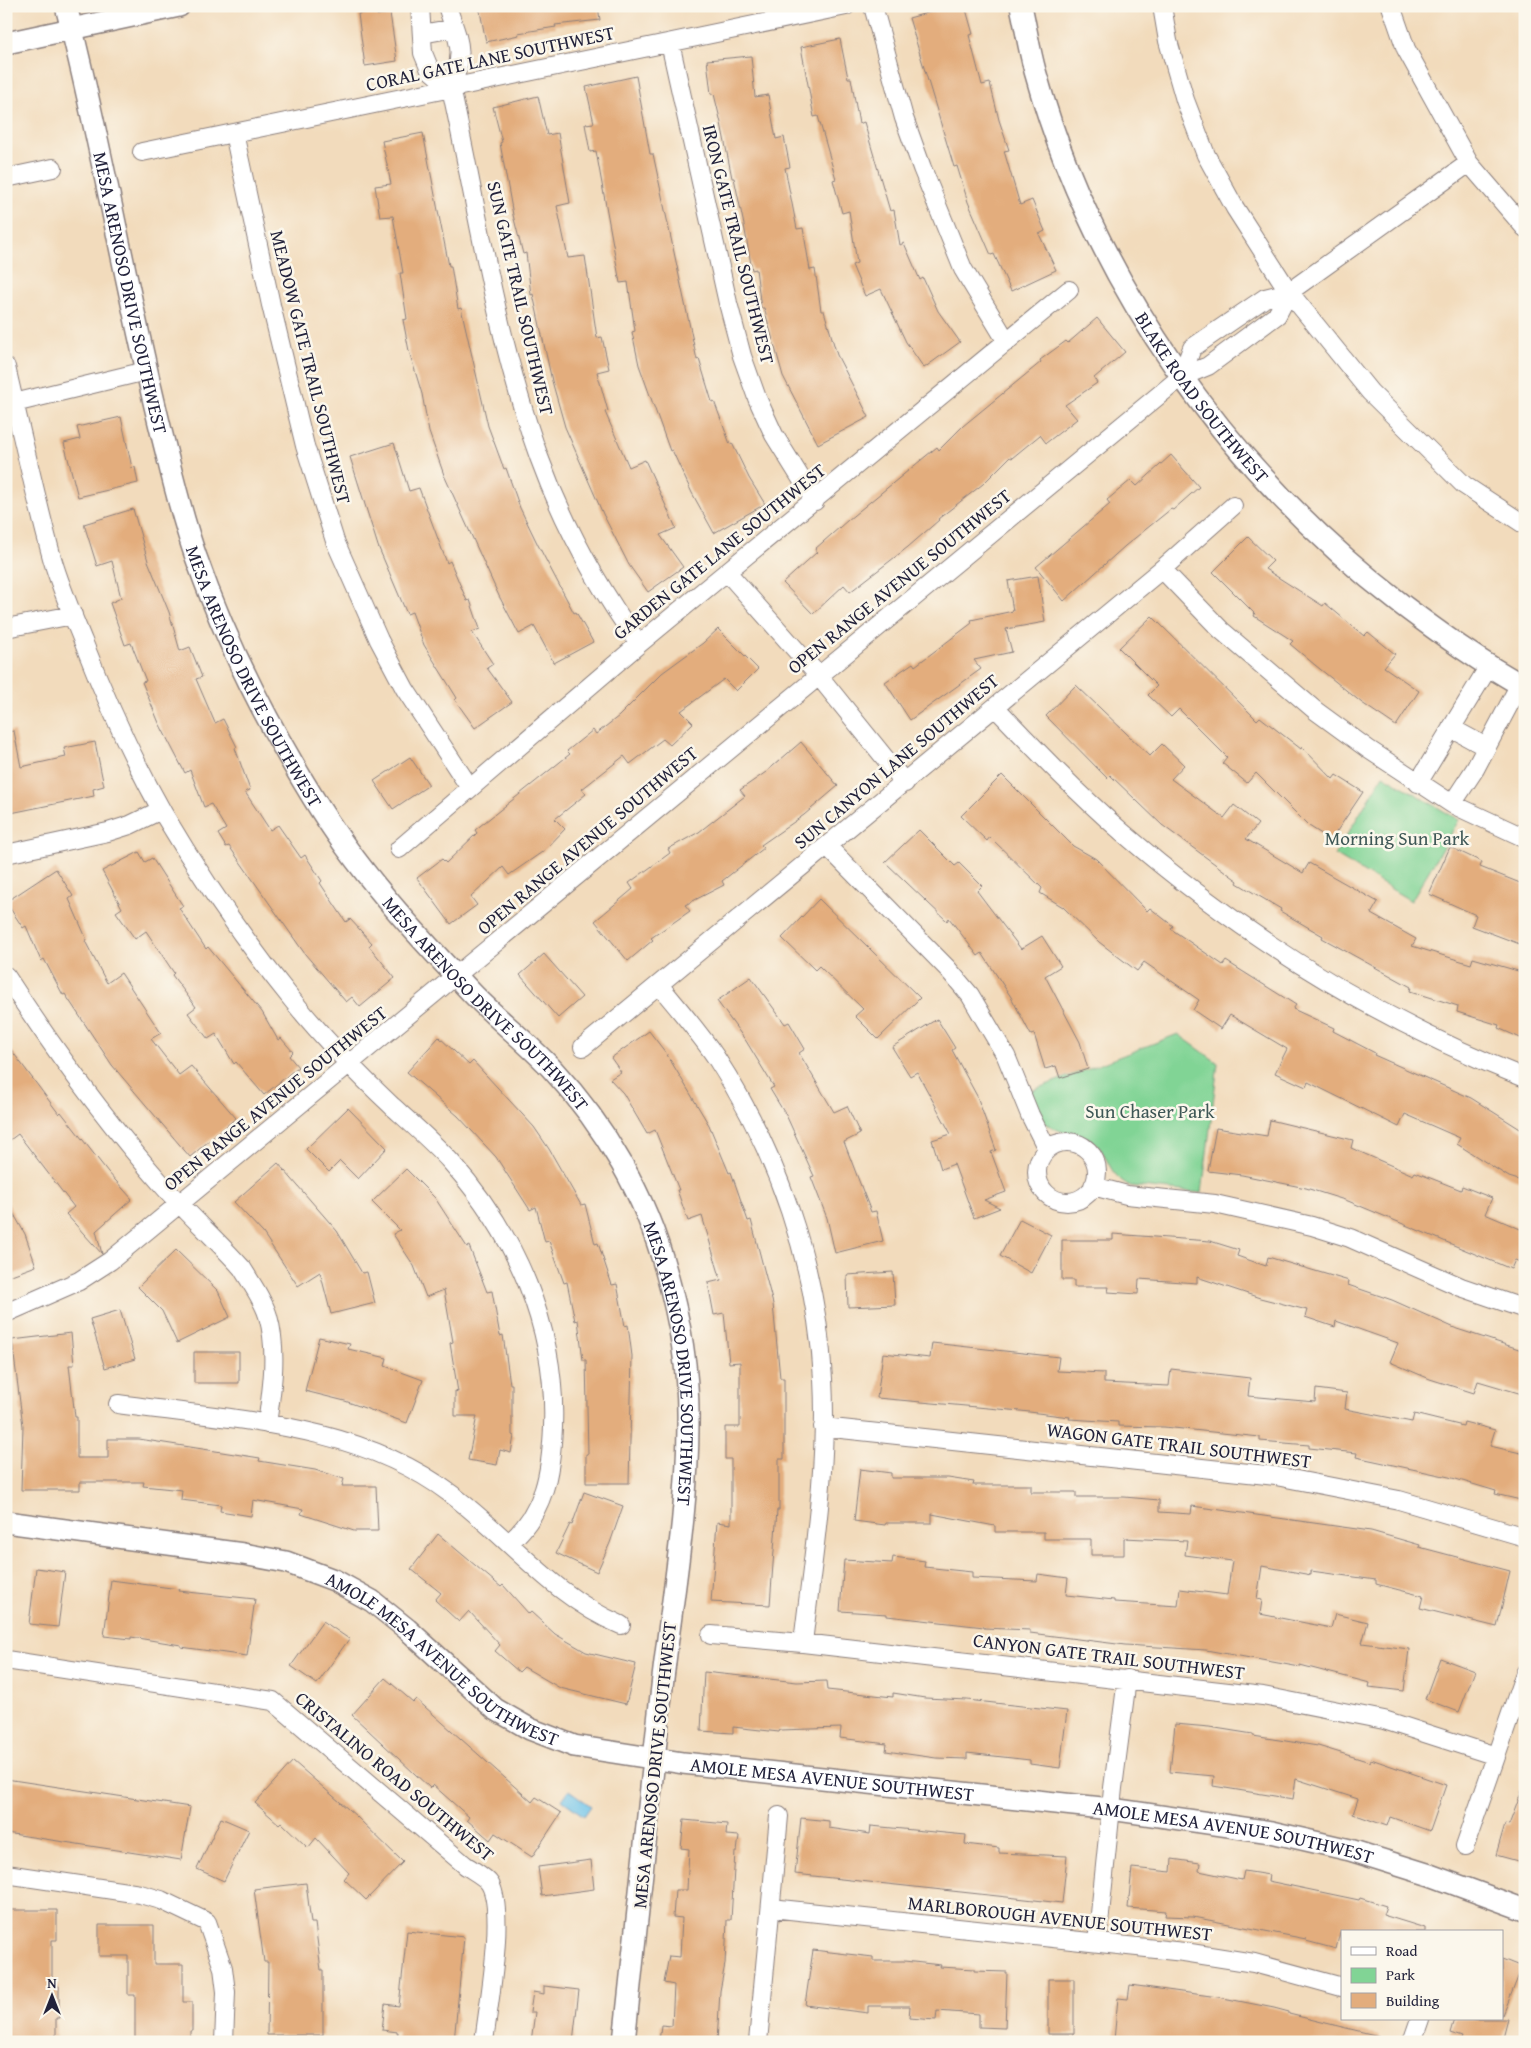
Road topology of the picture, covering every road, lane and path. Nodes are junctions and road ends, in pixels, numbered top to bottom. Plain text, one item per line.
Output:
1 (66, 6) edge
2 (180, 6) edge
3 (420, 6) edge
4 (447, 6) edge
5 (846, 6) edge
6 (873, 6) edge
7 (1021, 6) edge
8 (1162, 6) edge
9 (1391, 6) edge
10 (454, 28) junction
11 (72, 30) junction
12 (422, 34) junction
13 (670, 42) junction
14 (6, 43) edge
15 (451, 88) junction
16 (234, 133) junction
17 (142, 152) dead end
18 (1469, 163) junction
19 (53, 168) dead end
20 (6, 178) edge
21 (1525, 228) edge
22 (1069, 290) dead end
23 (1289, 292) junction
24 (1223, 326) junction
25 (1007, 342) junction
26 (1236, 345) junction
27 (6, 367) edge
28 (146, 371) junction
29 (1181, 377) junction
30 (10, 404) edge
31 (815, 501) junction
32 (1233, 506) dead end
33 (1525, 525) edge
34 (1162, 569) junction
35 (728, 572) junction
36 (72, 615) junction
37 (6, 628) edge
38 (639, 644) junction
39 (1490, 666) junction
40 (818, 675) junction
41 (1522, 686) edge
42 (994, 707) junction
43 (1451, 728) junction
44 (1486, 747) junction
45 (905, 783) junction
46 (1418, 783) junction
47 (470, 788) junction
48 (1452, 804) junction
49 (161, 810) junction
50 (1525, 838) edge
51 (827, 846) junction
52 (399, 849) dead end
53 (6, 854) edge
54 (6, 976) edge
55 (456, 976) junction
56 (658, 985) junction
57 (583, 1047) dead end
58 (351, 1064) junction
59 (1525, 1078) edge
60 (1047, 1149) junction
61 (1093, 1186) junction
62 (180, 1204) junction
63 (1525, 1309) edge
64 (6, 1313) edge
65 (118, 1404) dead end
66 (267, 1424) junction
67 (823, 1427) junction
68 (6, 1522) edge
69 (1525, 1537) edge
70 (509, 1543) junction
71 (621, 1625) dead end
72 (710, 1635) dead end
73 (803, 1643) junction
74 (6, 1660) edge
75 (1525, 1673) edge
76 (1127, 1679) junction
77 (1496, 1756) junction
78 (653, 1759) junction
79 (1111, 1809) junction
80 (780, 1816) dead end
81 (1465, 1846) dead end
82 (6, 1874) edge
83 (771, 1908) junction
84 (1525, 1910) edge
85 (1097, 1943) junction
86 (1341, 1987) edge
87 (1420, 2020) edge
88 (224, 2042) edge
89 (484, 2042) edge
90 (624, 2042) edge
91 (758, 2042) edge
92 (1412, 2042) edge

1 - 11 street, MESA ARENOSO DRIVE SOUTHWEST
2 - 11 street
3 - 12 street
4 - 10 street
5 - 13 street, CORAL GATE LANE SOUTHWEST
6 - 25 street
7 - 29 street, BLAKE ROAD SOUTHWEST
8 - 23 street
9 - 18 street
10 - 12 street
10 - 15 street
11 - 14 street
11 - 28 street, MESA ARENOSO DRIVE SOUTHWEST
12 - 15 street
13 - 15 street, CORAL GATE LANE SOUTHWEST
13 - 31 street, IRON GATE TRAIL SOUTHWEST
15 - 16 street, CORAL GATE LANE SOUTHWEST
15 - 38 street, SUN GATE TRAIL SOUTHWEST
16 - 17 street, CORAL GATE LANE SOUTHWEST
16 - 47 street, MEADOW GATE TRAIL SOUTHWEST
18 - 21 street
18 - 23 street
19 - 20 street
22 - 25 street, GARDEN GATE LANE SOUTHWEST
23 - 24 street
23 - 26 street
23 - 33 street
24 - 26 street
24 - 29 street
25 - 31 street, GARDEN GATE LANE SOUTHWEST
26 - 29 street
27 - 30 street
28 - 30 street
28 - 55 street, MESA ARENOSO DRIVE SOUTHWEST
29 - 39 street, BLAKE ROAD SOUTHWEST
29 - 40 street, OPEN RANGE AVENUE SOUTHWEST
30 - 36 street
31 - 35 street, GARDEN GATE LANE SOUTHWEST
32 - 34 street, SUN CANYON LANE SOUTHWEST
34 - 42 street, SUN CANYON LANE SOUTHWEST
34 - 46 street
35 - 38 street, GARDEN GATE LANE SOUTHWEST
35 - 40 street
36 - 37 street
36 - 49 street
38 - 47 street, GARDEN GATE LANE SOUTHWEST
39 - 41 street, BLAKE ROAD SOUTHWEST
39 - 43 street
40 - 45 street
40 - 55 street, OPEN RANGE AVENUE SOUTHWEST
41 - 44 street
42 - 45 street, SUN CANYON LANE SOUTHWEST
42 - 59 street
43 - 44 street
43 - 46 street
44 - 48 street
45 - 51 street, SUN CANYON LANE SOUTHWEST
46 - 48 street
47 - 52 street, GARDEN GATE LANE SOUTHWEST
48 - 50 street
49 - 53 street
49 - 58 street
51 - 56 street, SUN CANYON LANE SOUTHWEST
51 - 60 street
54 - 62 street
55 - 58 street, OPEN RANGE AVENUE SOUTHWEST
55 - 78 street, MESA ARENOSO DRIVE SOUTHWEST
56 - 57 street, SUN CANYON LANE SOUTHWEST
56 - 67 street
58 - 62 street, OPEN RANGE AVENUE SOUTHWEST
58 - 70 street
60 - 61 street
60 - 61 street
61 - 63 street
62 - 64 street, OPEN RANGE AVENUE SOUTHWEST
62 - 66 street
65 - 66 street
66 - 70 street
67 - 69 street, WAGON GATE TRAIL SOUTHWEST
67 - 73 street
68 - 78 street, AMOLE MESA AVENUE SOUTHWEST
70 - 71 street
72 - 73 street, CANYON GATE TRAIL SOUTHWEST
73 - 76 street, CANYON GATE TRAIL SOUTHWEST
74 - 89 street, CRISTALINO ROAD SOUTHWEST
75 - 77 street
76 - 77 street, CANYON GATE TRAIL SOUTHWEST
76 - 79 street
77 - 81 street
78 - 79 street, AMOLE MESA AVENUE SOUTHWEST
78 - 90 street, MESA ARENOSO DRIVE SOUTHWEST
79 - 84 street, AMOLE MESA AVENUE SOUTHWEST
79 - 85 street
80 - 83 street
82 - 88 street
83 - 85 street, MARLBOROUGH AVENUE SOUTHWEST
83 - 91 street
85 - 86 street, MARLBOROUGH AVENUE SOUTHWEST
87 - 92 street

